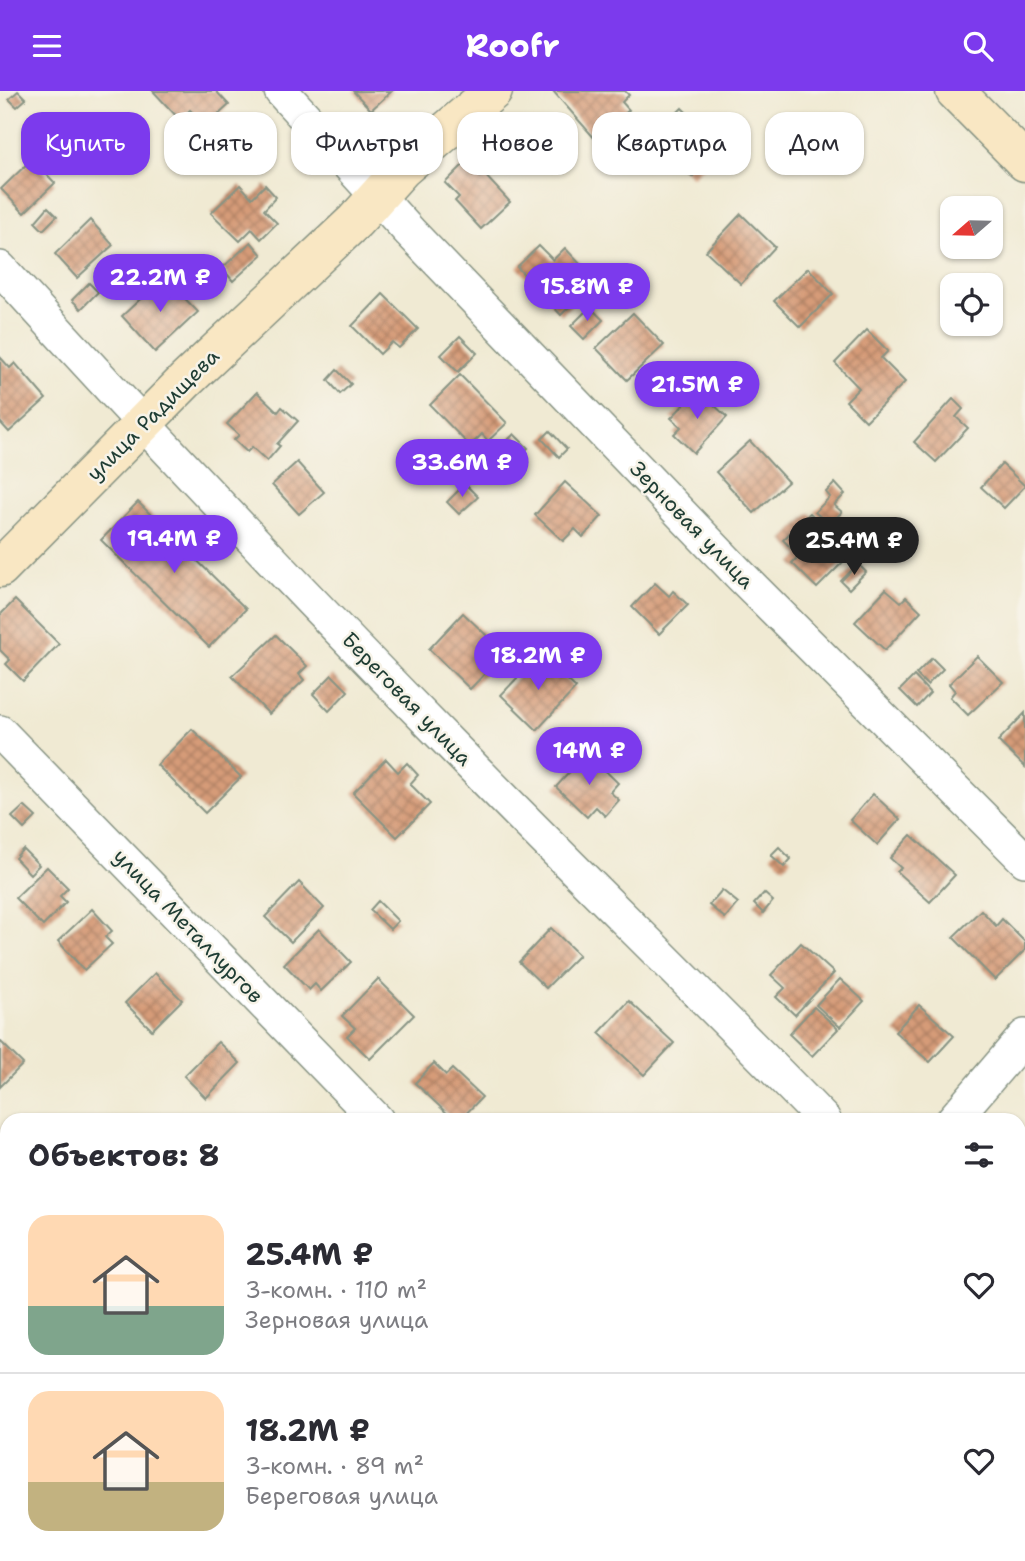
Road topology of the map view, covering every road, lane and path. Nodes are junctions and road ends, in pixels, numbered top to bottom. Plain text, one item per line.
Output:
1 (281, 91) edge
2 (493, 91) edge
3 (955, 91) edge
4 (1025, 162) edge
5 (378, 197) junction
6 (0, 268) edge
7 (143, 425) junction
8 (0, 568) edge
9 (0, 732) edge
10 (1025, 860) edge
11 (1025, 1036) edge
12 (370, 1113) edge
13 (817, 1113) edge
14 (959, 1113) edge

1 - 5 street, Зерновая улица
2 - 5 street, улица Радищева
3 - 4 street
5 - 7 street, улица Радищева
5 - 10 street, Зерновая улица
6 - 7 street, Береговая улица
7 - 8 street, улица Радищева
7 - 13 street, Береговая улица
9 - 12 street, улица Металлургов
11 - 14 street

